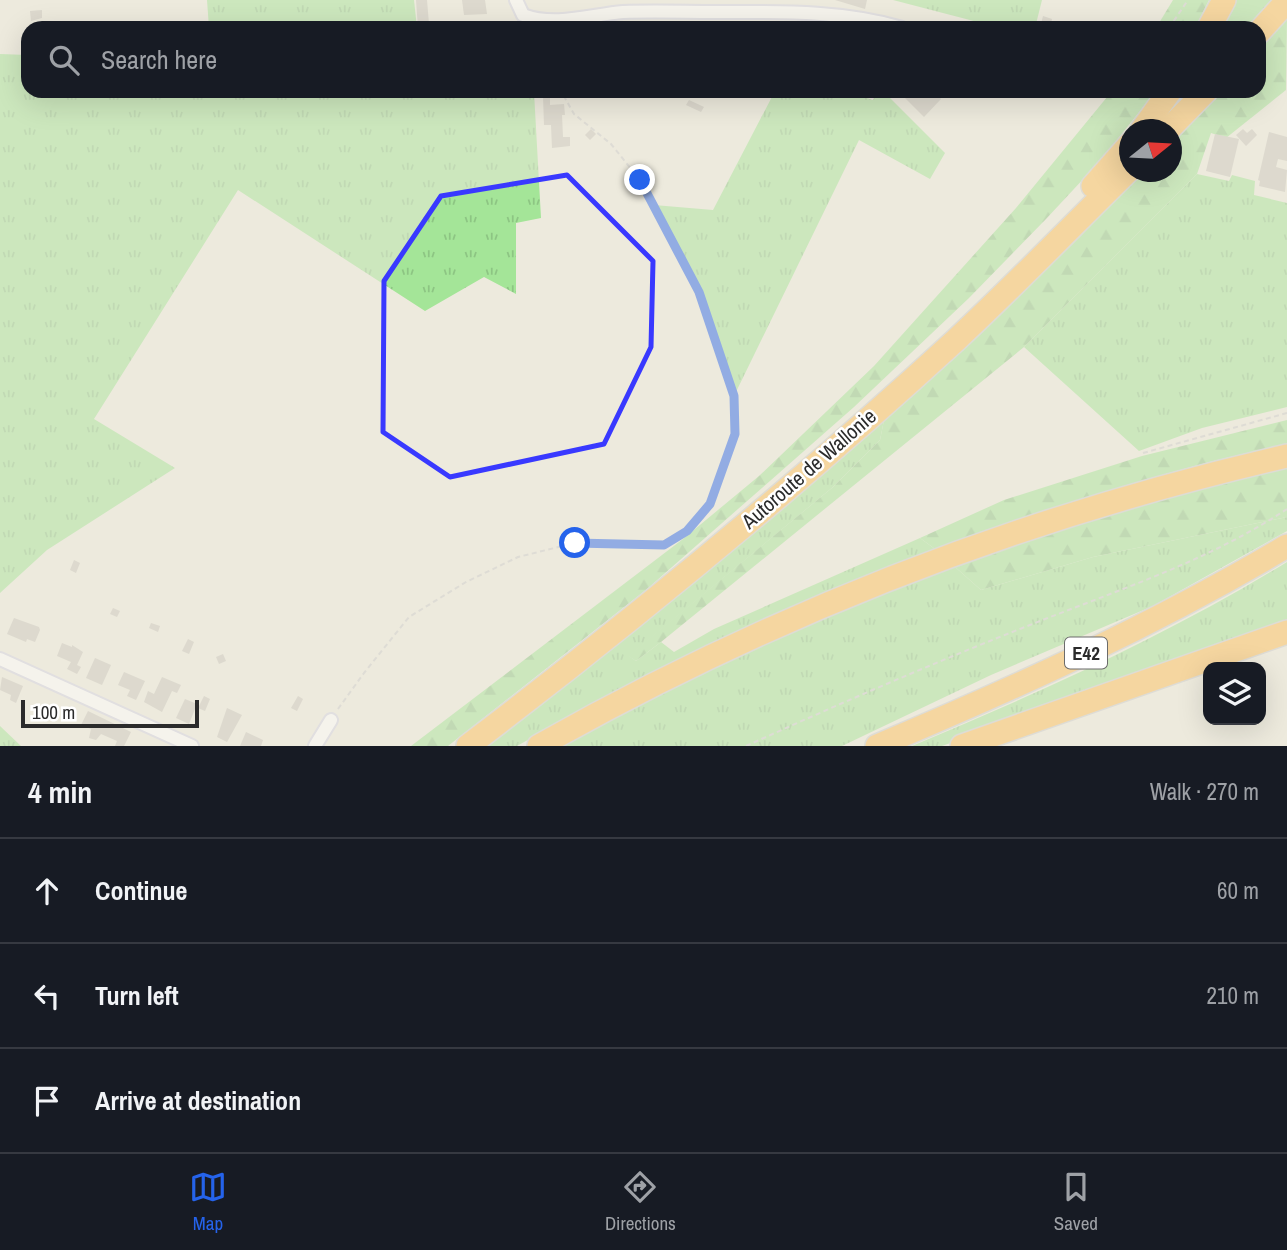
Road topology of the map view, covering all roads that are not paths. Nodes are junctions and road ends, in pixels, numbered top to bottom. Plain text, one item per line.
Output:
1 (516, 0) edge
2 (1224, 0) edge
3 (1287, 1) edge
4 (539, 21) edge
5 (539, 21) edge
6 (871, 21) edge
7 (1213, 21) edge
8 (1266, 24) edge
9 (1165, 98) edge
10 (1199, 98) edge
11 (1150, 119) edge
12 (1179, 119) edge
13 (1119, 155) edge
14 (1119, 179) edge
15 (1055, 243) junction
16 (1287, 456) edge
17 (1287, 546) edge
18 (1287, 632) edge
19 (0, 659) edge
20 (331, 720) road end
21 (191, 746) edge
22 (315, 746) edge
23 (468, 746) edge
24 (539, 746) edge
25 (877, 746) edge
26 (962, 746) edge

1 - 4 street
2 - 7 highway
3 - 8 highway
5 - 6 street
9 - 11 highway
10 - 12 highway
13 - 15 highway
14 - 15 highway, Autoroute de Wallonie
15 - 23 highway, Autoroute de Wallonie
16 - 24 highway
17 - 25 highway, E42
18 - 26 highway
19 - 21 street
20 - 22 street

